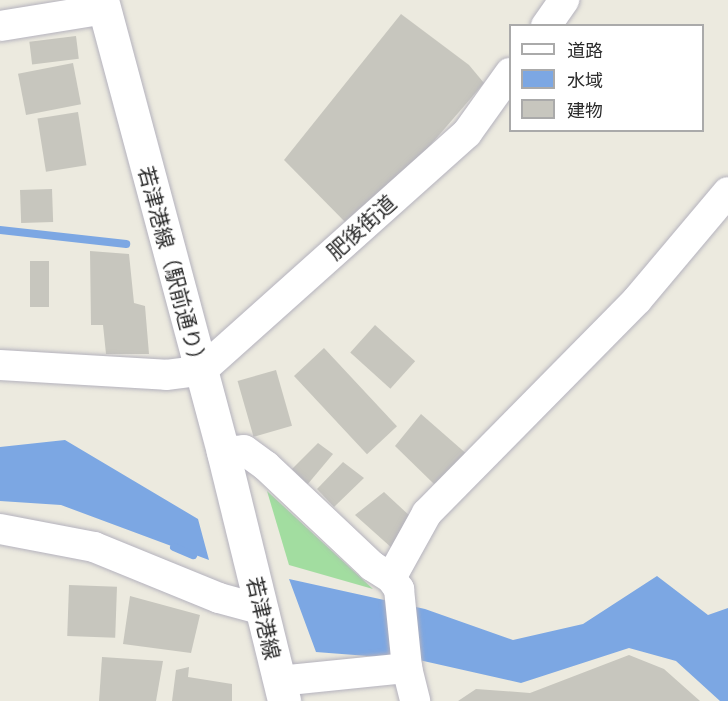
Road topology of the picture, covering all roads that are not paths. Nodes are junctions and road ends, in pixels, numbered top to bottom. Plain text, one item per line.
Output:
1 (564, 0) edge
2 (103, 5) edge
3 (547, 24) edge
4 (0, 26) edge
5 (509, 74) edge
6 (728, 192) edge
7 (0, 365) edge
8 (201, 371) junction
9 (223, 452) junction
10 (0, 529) edge
11 (244, 535) joint
12 (395, 584) junction
13 (260, 599) junction
14 (407, 668) junction
15 (281, 691) edge
16 (415, 701) edge

1 - 3 street
2 - 4 street
2 - 8 main road, 若津港線（駅前通り）
5 - 8 street, 肥後街道
6 - 12 street
7 - 8 street
8 - 9 main road, 若津港線（駅前通り）
9 - 11 main road, 若津港線（駅前通り）
9 - 12 street
10 - 13 street
11 - 13 main road, 若津港線
12 - 14 street
13 - 15 main road, 若津港線
14 - 15 street
14 - 16 street

